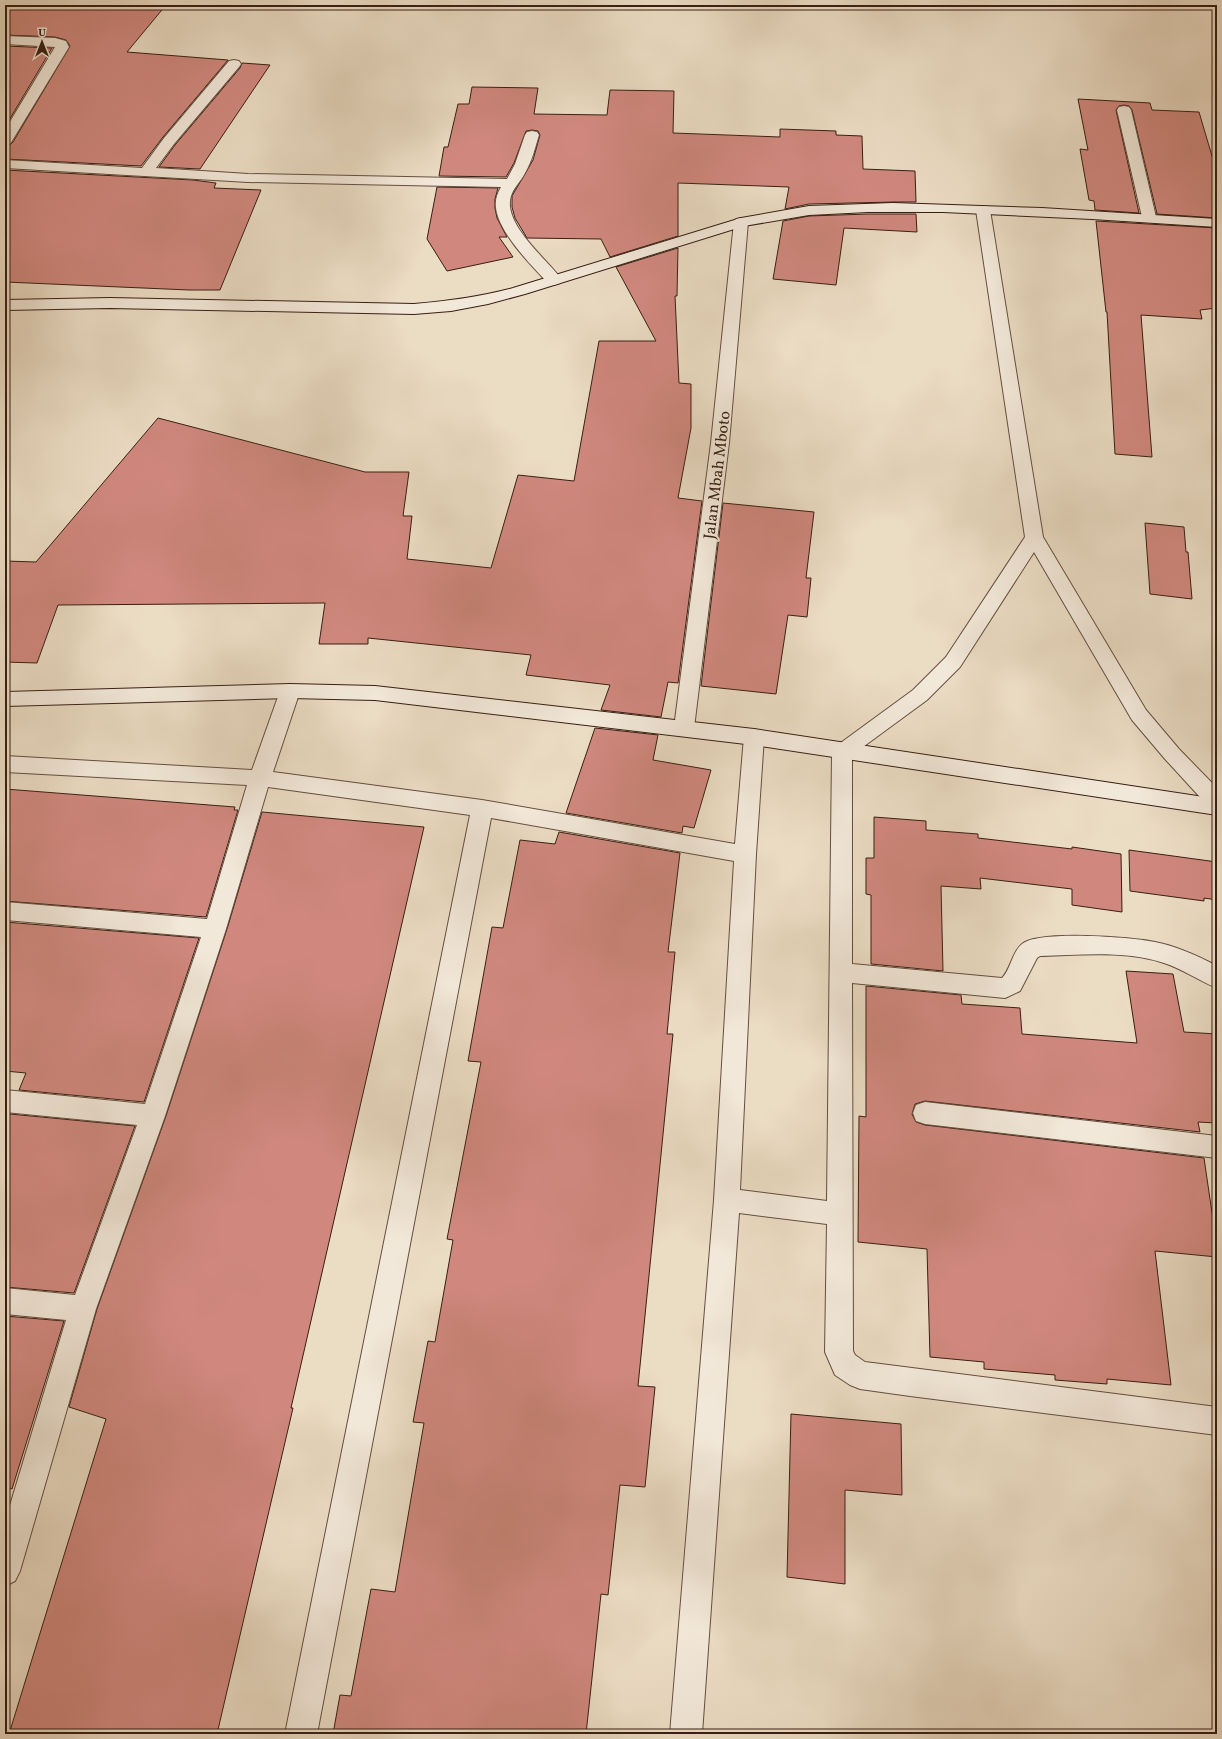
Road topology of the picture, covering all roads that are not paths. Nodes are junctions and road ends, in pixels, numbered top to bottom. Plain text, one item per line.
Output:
1 (5, 40) edge
2 (234, 64) dead end
3 (1124, 110) dead end
4 (532, 135) dead end
5 (5, 141) edge
6 (5, 164) edge
7 (145, 173) junction
8 (511, 183) junction
9 (983, 210) junction
10 (1149, 218) junction
11 (742, 222) junction
12 (1217, 223) edge
13 (554, 280) junction
14 (5, 305) edge
15 (1034, 538) junction
16 (290, 691) junction
17 (5, 699) edge
18 (684, 728) junction
19 (754, 737) junction
20 (842, 752) junction
21 (5, 764) edge
22 (260, 778) junction
23 (1217, 801) edge
24 (1217, 807) edge
25 (482, 808) junction
26 (746, 854) junction
27 (5, 911) edge
28 (215, 930) junction
29 (840, 972) junction
30 (1217, 978) edge
31 (5, 1101) edge
32 (925, 1113) dead end
33 (152, 1116) junction
34 (1217, 1147) edge
35 (727, 1200) junction
36 (839, 1214) junction
37 (5, 1301) edge
38 (83, 1309) junction
39 (1217, 1421) edge
40 (11, 1534) edge
41 (5, 1571) edge
42 (301, 1734) edge
43 (686, 1734) edge

1 - 5 street
2 - 7 street
3 - 10 street
4 - 8 street
6 - 7 street
7 - 8 street
8 - 13 street
9 - 10 street
9 - 11 street
9 - 15 street
10 - 12 street
11 - 13 street
11 - 18 street, Jalan Mbah Mboto
13 - 14 street
15 - 20 street
15 - 23 street
16 - 17 street
16 - 18 street
16 - 22 street
18 - 19 street
19 - 20 street
19 - 26 street
20 - 24 street
20 - 29 street
21 - 22 street
22 - 25 street
22 - 28 street
25 - 26 street
25 - 42 street
26 - 35 street
27 - 28 street
28 - 33 street
29 - 30 street
29 - 36 street
31 - 33 street
32 - 34 street
33 - 38 street
35 - 36 street
35 - 43 street
36 - 39 street
37 - 38 street
38 - 40 street
40 - 41 street

